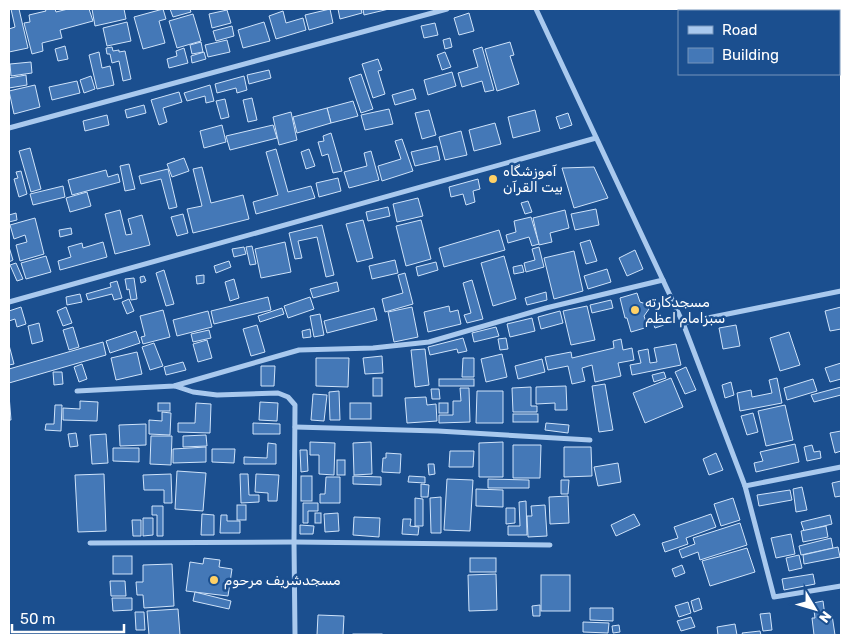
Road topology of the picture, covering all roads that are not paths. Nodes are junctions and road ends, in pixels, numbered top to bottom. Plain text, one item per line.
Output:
1 (447, 9) edge
2 (536, 9) edge
3 (9, 128) edge
4 (596, 138) junction
5 (663, 280) junction
6 (841, 291) edge
7 (9, 302) edge
8 (683, 323) junction
9 (174, 386) junction
10 (77, 391) dead end
11 (295, 427) junction
12 (590, 440) dead end
13 (841, 468) edge
14 (744, 486) junction
15 (294, 542) junction
16 (90, 543) dead end
17 (550, 545) dead end
18 (841, 586) edge
19 (295, 635) edge

1 - 3 street
2 - 4 street
4 - 5 street
4 - 7 street
5 - 8 street
5 - 9 street
6 - 8 street
8 - 14 street
9 - 10 street
9 - 11 street
11 - 12 street
11 - 15 street
13 - 14 street
14 - 18 street
15 - 16 street
15 - 17 street
15 - 19 street

